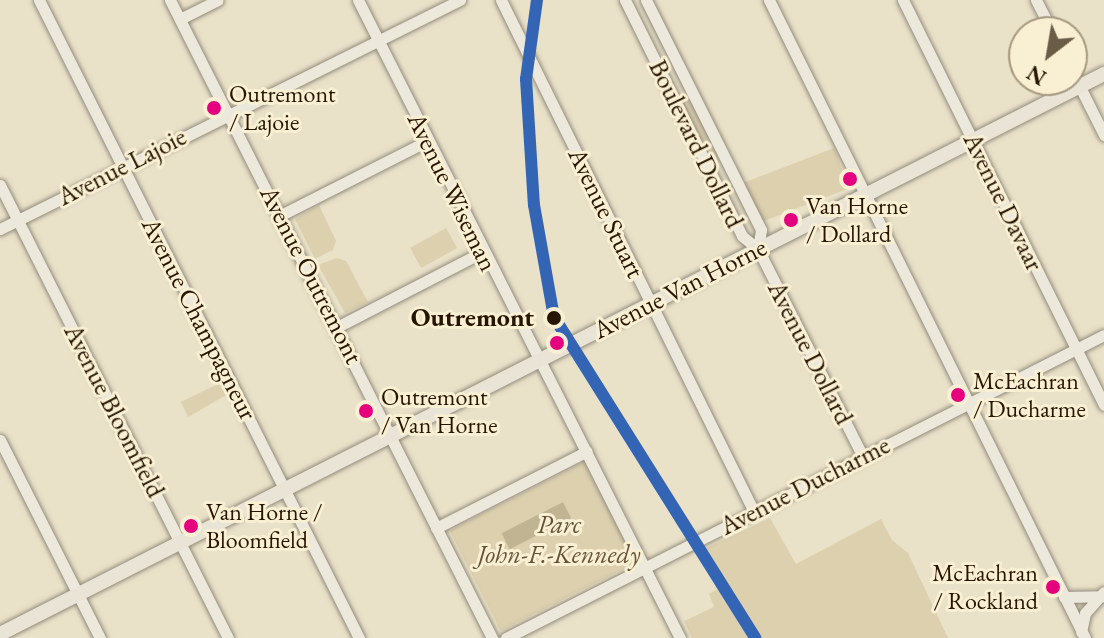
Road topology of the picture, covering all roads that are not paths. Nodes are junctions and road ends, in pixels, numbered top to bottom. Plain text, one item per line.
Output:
1 (39, 0) edge
2 (170, 0) edge
3 (218, 0) edge
4 (358, 0) edge
5 (460, 0) edge
6 (501, 0) edge
7 (625, 0) edge
8 (646, 0) edge
9 (769, 0) edge
10 (903, 0) edge
11 (180, 19) junction
12 (378, 41) junction
13 (1060, 96) edge
14 (1085, 96) edge
15 (229, 115) junction
16 (1104, 135) edge
17 (973, 140) junction
18 (427, 141) junction
19 (123, 167) junction
20 (0, 185) edge
21 (866, 194) junction
22 (281, 215) junction
23 (18, 220) junction
24 (0, 229) edge
25 (758, 249) junction
26 (482, 252) junction
27 (651, 303) junction
28 (337, 327) junction
29 (1104, 335) edge
30 (1076, 349) junction
31 (541, 359) junction
32 (970, 403) junction
33 (1104, 405) edge
34 (390, 436) junction
35 (0, 440) edge
36 (587, 451) junction
37 (863, 457) junction
38 (285, 490) junction
39 (754, 512) junction
40 (436, 528) junction
41 (180, 543) junction
42 (644, 568) junction
43 (78, 594) junction
44 (1103, 595) edge
45 (1064, 597) junction
46 (0, 634) edge
47 (1083, 635) edge
48 (100, 638) edge
49 (228, 638) edge
50 (359, 638) edge
51 (492, 638) edge
52 (506, 638) edge
53 (680, 638) edge

1 - 19 street, Avenue Champagneur
2 - 11 street, Avenue Outremont
3 - 11 street
4 - 12 street, Avenue Wiseman
5 - 12 street, Avenue Lajoie
6 - 27 street, Avenue Stuart
7 - 25 street, Boulevard Dollard
8 - 25 street, Boulevard Dollard
9 - 21 street
10 - 17 street, Avenue Davaar
11 - 15 street, Avenue Outremont
12 - 15 street, Avenue Lajoie
12 - 18 street, Avenue Wiseman
13 - 17 main road, Avenue Van Horne
14 - 16 street
15 - 19 street, Avenue Lajoie
15 - 22 street, Avenue Outremont
17 - 21 main road, Avenue Van Horne
17 - 30 street, Avenue Davaar
18 - 22 street
18 - 26 street, Avenue Wiseman
19 - 23 street, Avenue Lajoie
19 - 38 street, Avenue Champagneur
20 - 23 street, Avenue Bloomfield
21 - 25 main road, Avenue Van Horne
21 - 32 street
22 - 28 street, Avenue Outremont
23 - 24 street, Avenue Lajoie
23 - 41 street, Avenue Bloomfield
25 - 27 main road, Avenue Van Horne
25 - 37 street, Avenue Dollard
26 - 28 street
26 - 31 street, Avenue Wiseman
27 - 31 main road, Avenue Van Horne
27 - 39 street, Avenue Stuart
28 - 34 street, Avenue Outremont
29 - 30 street, Avenue Ducharme
30 - 32 street, Avenue Ducharme
30 - 33 street, Avenue Davaar
31 - 34 main road, Avenue Van Horne
31 - 36 street, Avenue Wiseman
32 - 37 street, Avenue Ducharme
32 - 45 street
34 - 38 main road, Avenue Van Horne
34 - 40 street, Avenue Outremont
35 - 43 street
36 - 40 street
36 - 42 street, Avenue Wiseman
37 - 39 street, Avenue Ducharme
38 - 41 main road, Avenue Van Horne
38 - 50 street, Avenue Champagneur
39 - 42 street, Avenue Ducharme
40 - 51 street, Avenue Outremont
41 - 43 main road, Avenue Van Horne
41 - 49 street, Avenue Bloomfield
42 - 52 street, Avenue Ducharme
42 - 53 street, Avenue Wiseman
43 - 46 main road, Avenue Van Horne
43 - 48 street
44 - 45 street
44 - 47 street
45 - 47 street

